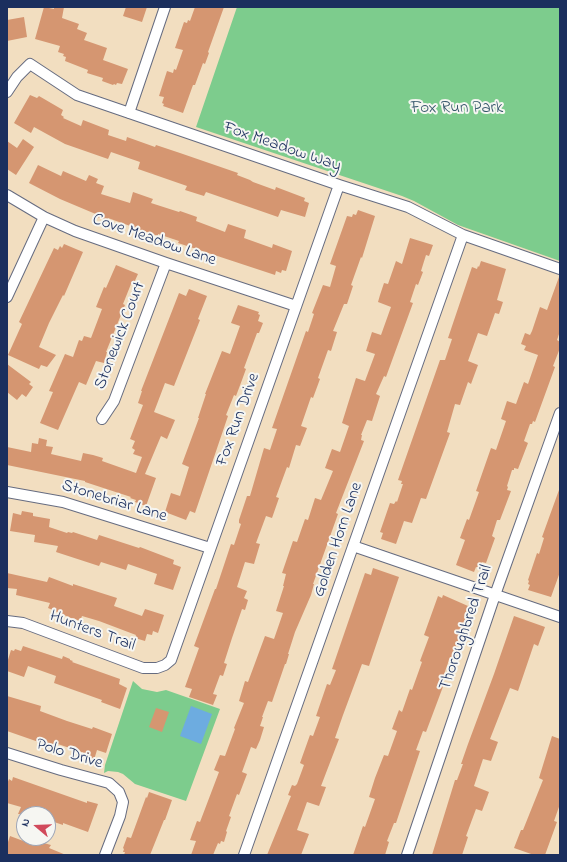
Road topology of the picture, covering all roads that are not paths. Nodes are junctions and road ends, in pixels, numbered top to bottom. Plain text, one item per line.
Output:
1 (165, 7) edge
2 (7, 92) edge
3 (129, 113) junction
4 (339, 185) junction
5 (7, 195) edge
6 (44, 217) junction
7 (463, 235) junction
8 (166, 263) junction
9 (560, 269) edge
10 (7, 297) edge
11 (296, 306) junction
12 (560, 413) edge
13 (102, 419) dead end
14 (7, 492) edge
15 (353, 546) junction
16 (210, 548) junction
17 (495, 595) junction
18 (560, 617) edge
19 (7, 621) edge
20 (166, 665) joint
21 (7, 753) edge
22 (104, 855) edge
23 (244, 855) edge
24 (407, 855) edge

1 - 3 street
2 - 3 street, Fox Meadow Way
3 - 4 street, Fox Meadow Way
4 - 7 street, Fox Meadow Way
4 - 11 street, Fox Run Drive
5 - 6 street, Cove Meadow Lane
6 - 8 street, Cove Meadow Lane
6 - 10 street
7 - 9 street, Fox Meadow Way
7 - 15 street, Golden Horn Lane
8 - 11 street, Cove Meadow Lane
8 - 13 street, Stonewick Court
11 - 16 street, Fox Run Drive
12 - 17 street, Thoroughbred Trail
14 - 16 street, Stonebriar Lane
15 - 17 street
15 - 23 street, Golden Horn Lane
16 - 20 street, Fox Run Drive
17 - 18 street
17 - 24 street, Thoroughbred Trail
19 - 20 street, Hunters Trail
21 - 22 street, Polo Drive

